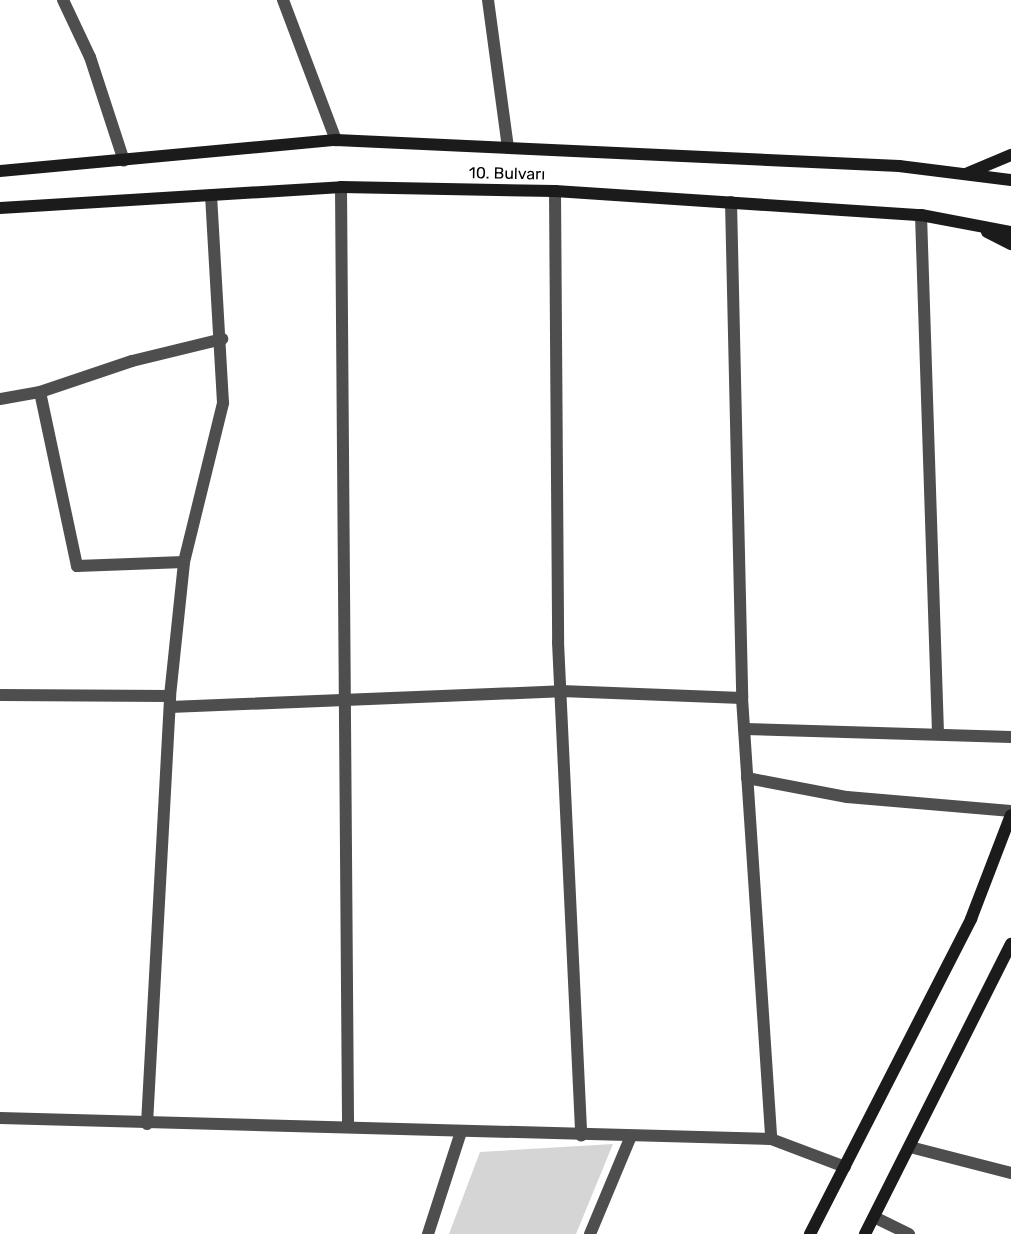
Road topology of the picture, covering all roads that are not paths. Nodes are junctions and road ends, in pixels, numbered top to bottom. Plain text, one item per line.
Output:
1 (63, 0) edge
2 (282, 0) edge
3 (488, 0) edge
4 (336, 140) junction
5 (508, 148) junction
6 (1011, 155) edge
7 (124, 161) junction
8 (0, 171) edge
9 (966, 174) junction
10 (1011, 180) edge
11 (340, 187) junction
12 (555, 191) junction
13 (211, 195) junction
14 (731, 202) junction
15 (0, 208) edge
16 (921, 215) junction
17 (967, 222) junction
18 (1011, 232) edge
19 (1011, 244) edge
20 (222, 339) junction
21 (40, 392) junction
22 (0, 399) edge
23 (184, 562) junction
24 (561, 691) junction
25 (0, 695) edge
26 (346, 697) junction
27 (741, 698) junction
28 (170, 701) junction
29 (744, 729) junction
30 (938, 733) junction
31 (1011, 737) edge
32 (747, 777) junction
33 (1011, 811) edge
34 (1011, 815) edge
35 (1011, 944) edge
36 (0, 1118) edge
37 (147, 1124) junction
38 (348, 1126) junction
39 (461, 1132) junction
40 (581, 1135) junction
41 (631, 1136) junction
42 (771, 1139) junction
43 (910, 1147) junction
44 (844, 1167) junction
45 (1011, 1173) edge
46 (874, 1216) junction
47 (428, 1234) edge
48 (590, 1234) edge
49 (810, 1234) edge
50 (865, 1234) edge
51 (909, 1234) edge

1 - 7 street
2 - 4 street
3 - 5 street
4 - 5 main road, 10. Bulvarı
4 - 7 main road, 10. Bulvarı
5 - 9 main road, 10. Bulvarı
6 - 9 main road
7 - 8 main road, 10. Bulvarı
9 - 10 main road, 10. Bulvarı
11 - 12 main road, 10. Bulvarı
11 - 13 main road, 10. Bulvarı
11 - 26 street
12 - 14 main road, 10. Bulvarı
12 - 24 street
13 - 15 main road, 10. Bulvarı
13 - 20 street
14 - 16 main road, 10. Bulvarı
14 - 27 street
16 - 17 main road, 10. Bulvarı
16 - 30 street
17 - 18 main road, 10. Bulvarı
17 - 19 main road
20 - 21 street
20 - 23 street
21 - 22 street
21 - 23 street
23 - 28 street
24 - 26 street
24 - 27 street
24 - 40 street
25 - 28 street
26 - 28 street
26 - 38 street
27 - 29 street
28 - 37 street
29 - 30 street
29 - 32 street
30 - 31 street
32 - 33 street
32 - 42 street
34 - 44 main road
35 - 43 main road
36 - 37 street
37 - 38 street
38 - 39 street
39 - 40 street
39 - 47 street
40 - 41 street
41 - 42 street
41 - 48 street
42 - 44 street
43 - 45 street
43 - 46 main road
44 - 49 main road
46 - 50 main road
46 - 51 street

